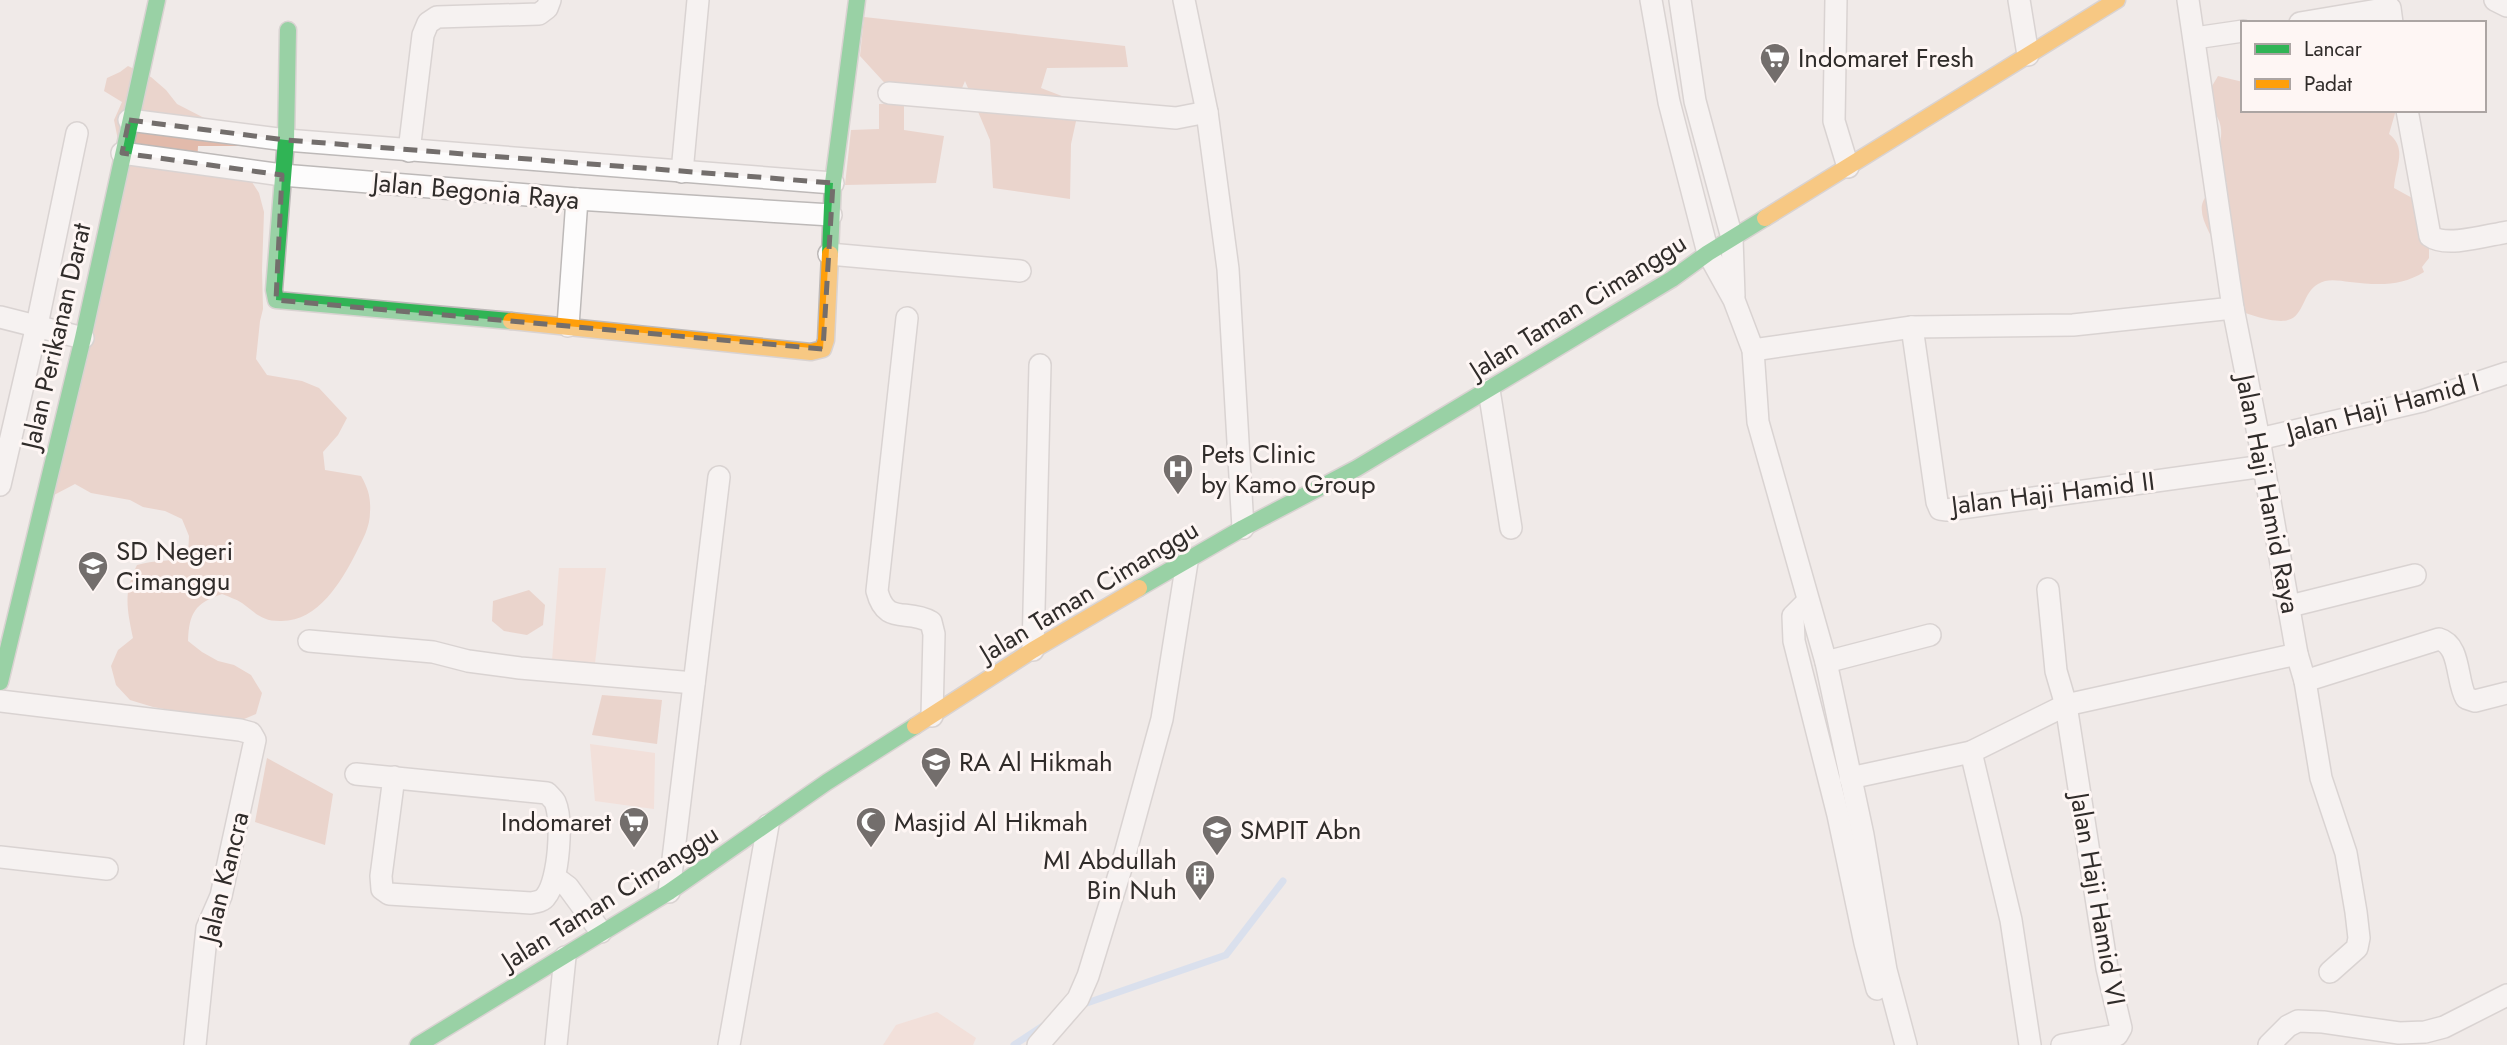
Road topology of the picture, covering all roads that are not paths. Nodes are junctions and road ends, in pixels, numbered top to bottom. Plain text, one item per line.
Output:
1 (157, 0) edge
2 (550, 0) edge
3 (698, 0) edge
4 (857, 0) edge
5 (1184, 0) edge
6 (1836, 0) edge
7 (2019, 0) edge
8 (2117, 0) edge
9 (2188, 0) edge
10 (2495, 0) edge
11 (1681, 5) edge
12 (2507, 6) edge
13 (1653, 8) edge
14 (2390, 10) edge
15 (2313, 21) edge
16 (288, 30) dead end
17 (2241, 31) edge
18 (2195, 38) junction
19 (2028, 55) junction
20 (889, 93) dead end
21 (1207, 112) junction
22 (2407, 112) edge
23 (130, 120) junction
24 (77, 134) dead end
25 (286, 140) junction
26 (408, 151) junction
27 (122, 153) junction
28 (1848, 167) junction
29 (682, 172) junction
30 (282, 175) junction
31 (833, 183) junction
32 (577, 199) junction
33 (831, 215) junction
34 (2507, 232) edge
35 (1732, 238) junction
36 (1708, 253) junction
37 (828, 254) junction
38 (1020, 271) dead end
39 (1732, 296) junction
40 (2233, 308) junction
41 (0, 317) edge
42 (907, 318) dead end
43 (37, 325) junction
44 (568, 326) junction
45 (1912, 327) junction
46 (83, 338) junction
47 (1753, 350) junction
48 (1040, 365) dead end
49 (2507, 373) edge
50 (1489, 390) junction
51 (2259, 439) junction
52 (2264, 466) junction
53 (719, 477) dead end
54 (0, 485) edge
55 (1511, 527) dead end
56 (1243, 528) junction
57 (1186, 562) junction
58 (2415, 575) dead end
59 (2048, 589) dead end
60 (1808, 601) junction
61 (2290, 606) junction
62 (6, 625) edge
63 (1930, 635) dead end
64 (309, 641) dead end
65 (1033, 650) junction
66 (2297, 654) junction
67 (1826, 662) junction
68 (2305, 681) junction
69 (0, 682) edge
70 (694, 683) junction
71 (2507, 694) edge
72 (0, 701) edge
73 (2066, 705) junction
74 (932, 716) junction
75 (1971, 752) junction
76 (356, 774) dead end
77 (394, 777) junction
78 (1850, 778) junction
79 (768, 825) junction
80 (0, 857) edge
81 (107, 869) dead end
82 (556, 878) junction
83 (669, 892) junction
84 (601, 933) junction
85 (565, 957) junction
86 (2330, 972) dead end
87 (2507, 995) edge
88 (195, 1045) edge
89 (418, 1045) edge
90 (556, 1045) edge
91 (729, 1045) edge
92 (1038, 1045) edge
93 (1892, 1045) edge
94 (1906, 1045) edge
95 (2030, 1045) edge
96 (2062, 1045) edge
97 (2269, 1045) edge

1 - 23 street, Jalan Perikanan Darat
2 - 26 street
3 - 29 street
4 - 31 street
5 - 21 street
6 - 28 street
7 - 19 street
8 - 19 street, Jalan Taman Cimanggu
9 - 18 street, Jalan Haji Hamid Raya
10 - 12 street
11 - 13 street
11 - 35 street
13 - 36 street
14 - 15 street
16 - 25 street
17 - 18 street
18 - 40 street, Jalan Haji Hamid Raya
19 - 28 street, Jalan Taman Cimanggu
20 - 21 street
21 - 56 street
22 - 34 street
23 - 25 street, Jalan Begonia Raya
23 - 27 street, Jalan Perikanan Darat
24 - 43 street
25 - 26 street, Jalan Begonia Raya
25 - 30 street
26 - 29 street, Jalan Begonia Raya
27 - 30 street, Jalan Begonia Raya
27 - 46 street, Jalan Perikanan Darat
28 - 35 street, Jalan Taman Cimanggu
29 - 31 street, Jalan Begonia Raya
30 - 32 street, Jalan Begonia Raya
30 - 44 street
31 - 33 street
32 - 33 street, Jalan Begonia Raya
32 - 44 street
33 - 37 street
35 - 36 street, Jalan Taman Cimanggu
35 - 39 street
36 - 39 street
36 - 50 street, Jalan Taman Cimanggu
37 - 38 street
37 - 44 street
39 - 47 street
40 - 45 street
40 - 51 street, Jalan Haji Hamid Raya
41 - 43 street
42 - 74 street
43 - 46 street
43 - 54 street
45 - 47 street
45 - 52 street, Jalan Haji Hamid II
46 - 62 street, Jalan Perikanan Darat
47 - 60 street
48 - 65 street
49 - 51 street, Jalan Haji Hamid I
50 - 55 street
50 - 56 street, Jalan Taman Cimanggu
51 - 52 street, Jalan Haji Hamid Raya
52 - 61 street, Jalan Haji Hamid Raya
53 - 70 street
56 - 57 street, Jalan Taman Cimanggu
57 - 65 street, Jalan Taman Cimanggu
57 - 92 street
58 - 61 street
59 - 73 street, Jalan Haji Hamid VI
60 - 67 street
60 - 93 street
61 - 66 street, Jalan Haji Hamid Raya
62 - 69 street, Jalan Perikanan Darat
63 - 67 street
64 - 70 street
65 - 74 street, Jalan Taman Cimanggu
66 - 68 street, Jalan Haji Hamid Raya
66 - 73 street
67 - 78 street
68 - 71 street
68 - 86 street, Jalan Haji Hamid Raya
70 - 83 street
72 - 88 street, Jalan Kancra
73 - 75 street
73 - 96 street, Jalan Haji Hamid VI
74 - 79 street, Jalan Taman Cimanggu
75 - 78 street
75 - 95 street
76 - 77 street
77 - 82 street
77 - 82 street
78 - 94 street
79 - 83 street, Jalan Taman Cimanggu
79 - 91 street
80 - 81 street
82 - 84 street
83 - 84 street, Jalan Taman Cimanggu
84 - 85 street, Jalan Taman Cimanggu
85 - 89 street, Jalan Taman Cimanggu
85 - 90 street
87 - 97 street

